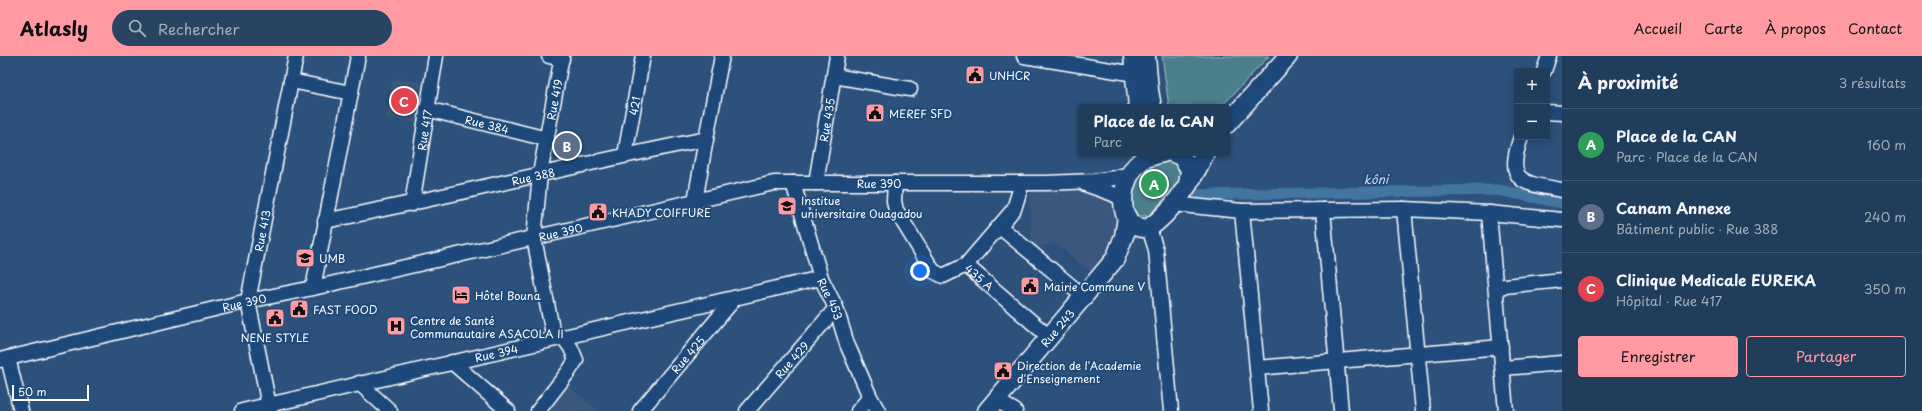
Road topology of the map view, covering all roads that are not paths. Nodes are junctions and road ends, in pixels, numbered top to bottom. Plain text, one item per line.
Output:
1 (296, 56) edge
2 (358, 56) edge
3 (436, 56) edge
4 (643, 56) edge
5 (722, 56) edge
6 (837, 56) edge
7 (1024, 56) edge
8 (1133, 56) edge
9 (1146, 56) edge
10 (1288, 56) edge
11 (1549, 56) edge
12 (558, 57) edge
13 (1545, 68) edge
14 (1135, 74) junction
15 (834, 76) junction
16 (291, 81) junction
17 (910, 89) dead end
18 (351, 93) junction
19 (1138, 104) edge
20 (1151, 104) edge
21 (426, 110) junction
22 (1550, 112) edge
23 (1562, 113) edge
24 (1230, 121) edge
25 (547, 138) junction
26 (706, 139) junction
27 (1520, 140) edge
28 (625, 155) junction
29 (1152, 156) edge
30 (1182, 156) edge
31 (1204, 156) edge
32 (1136, 163) edge
33 (540, 174) junction
34 (1077, 182) junction
35 (793, 183) junction
36 (816, 183) junction
37 (895, 183) junction
38 (1022, 183) junction
39 (1188, 185) junction
40 (1562, 190) edge
41 (1122, 199) junction
42 (695, 201) junction
43 (412, 204) junction
44 (1168, 209) junction
45 (1404, 209) junction
46 (1323, 210) junction
47 (1242, 211) junction
48 (1489, 213) junction
49 (1127, 217) junction
50 (1562, 220) edge
51 (325, 221) junction
52 (1000, 227) junction
53 (1146, 228) junction
54 (534, 238) junction
55 (1156, 250) junction
56 (1115, 259) junction
57 (966, 265) junction
58 (821, 278) junction
59 (1562, 280) edge
60 (1496, 287) junction
61 (313, 288) junction
62 (1083, 296) junction
63 (735, 298) junction
64 (248, 302) junction
65 (836, 308) junction
66 (1049, 337) junction
67 (558, 338) junction
68 (1501, 347) junction
69 (1417, 354) junction
70 (4, 359) edge
71 (452, 362) junction
72 (1337, 362) junction
73 (1562, 363) edge
74 (1257, 368) junction
75 (1503, 368) junction
76 (359, 383) junction
77 (870, 397) junction
78 (992, 406) edge
79 (269, 408) edge
80 (21, 411) edge
81 (242, 411) edge
82 (390, 411) edge
83 (508, 411) edge
84 (538, 411) edge
85 (640, 411) edge
86 (747, 411) edge
87 (858, 411) edge
88 (878, 411) edge
89 (1015, 411) edge
90 (1171, 411) edge
91 (1261, 411) edge
92 (1341, 411) edge
93 (1423, 411) edge
94 (1506, 411) edge

1 - 16 street, Rue 413
2 - 18 street
3 - 21 street, Rue 417
4 - 28 street, 421
5 - 26 street
6 - 15 street, Rue 435
7 - 14 street
8 - 14 main road
9 - 20 main road
10 - 24 main road
11 - 13 street
12 - 25 street, Rue 419
14 - 19 main road
15 - 17 street
15 - 36 street, Rue 435
16 - 18 street
16 - 64 street, Rue 413
18 - 51 street
21 - 25 street, Rue 384
21 - 43 street, Rue 417
22 - 23 street
25 - 33 street, Rue 419
26 - 28 street, Rue 388
26 - 42 street
27 - 40 street
28 - 33 street, Rue 388
29 - 32 main road
30 - 39 main road
31 - 39 main road
32 - 34 street, Rue 390
32 - 41 main road
33 - 43 street, Rue 388
33 - 54 street, Rue 419
34 - 38 street, Rue 390
34 - 41 street
35 - 36 street, Rue 390
35 - 42 street, Rue 390
35 - 58 street, Rue 453
36 - 37 street, Rue 390
37 - 38 street, Rue 390
37 - 57 street
38 - 52 street, 435 A
39 - 44 main road
41 - 49 main road
42 - 54 street, Rue 390
43 - 51 street, Rue 388
44 - 47 street
44 - 53 main road
44 - 55 street
45 - 46 street
45 - 48 street
45 - 69 street
46 - 47 street
46 - 72 street
47 - 74 street
48 - 50 street
48 - 60 street
49 - 53 main road
49 - 56 main road, Rue 243
51 - 61 street
52 - 57 street, 435 A
52 - 62 street
53 - 55 street
53 - 56 main road
54 - 61 street, Rue 390
54 - 67 street, Rue 419
55 - 90 street
56 - 62 main road, Rue 243
57 - 66 street, 435 A
58 - 63 street, Rue 394
58 - 65 street, Rue 453
59 - 60 street
60 - 68 street
61 - 64 street, Rue 390
62 - 66 main road, Rue 243
63 - 67 street, Rue 394
63 - 85 street, Rue 425
64 - 70 street, Rue 390
64 - 79 street, Rue 413
65 - 77 street, Rue 453
65 - 86 street, Rue 429
66 - 78 main road, Rue 243
67 - 71 street, Rue 394
67 - 84 street
68 - 69 street
68 - 75 street
69 - 72 street
69 - 93 street
70 - 80 street
71 - 76 street, Rue 394
71 - 83 street
72 - 74 street
72 - 92 street
73 - 75 street
74 - 91 street
75 - 94 street
76 - 79 street, Rue 394
76 - 82 street
77 - 87 street
77 - 88 street, Rue 453
78 - 89 street
79 - 81 street, Rue 394

